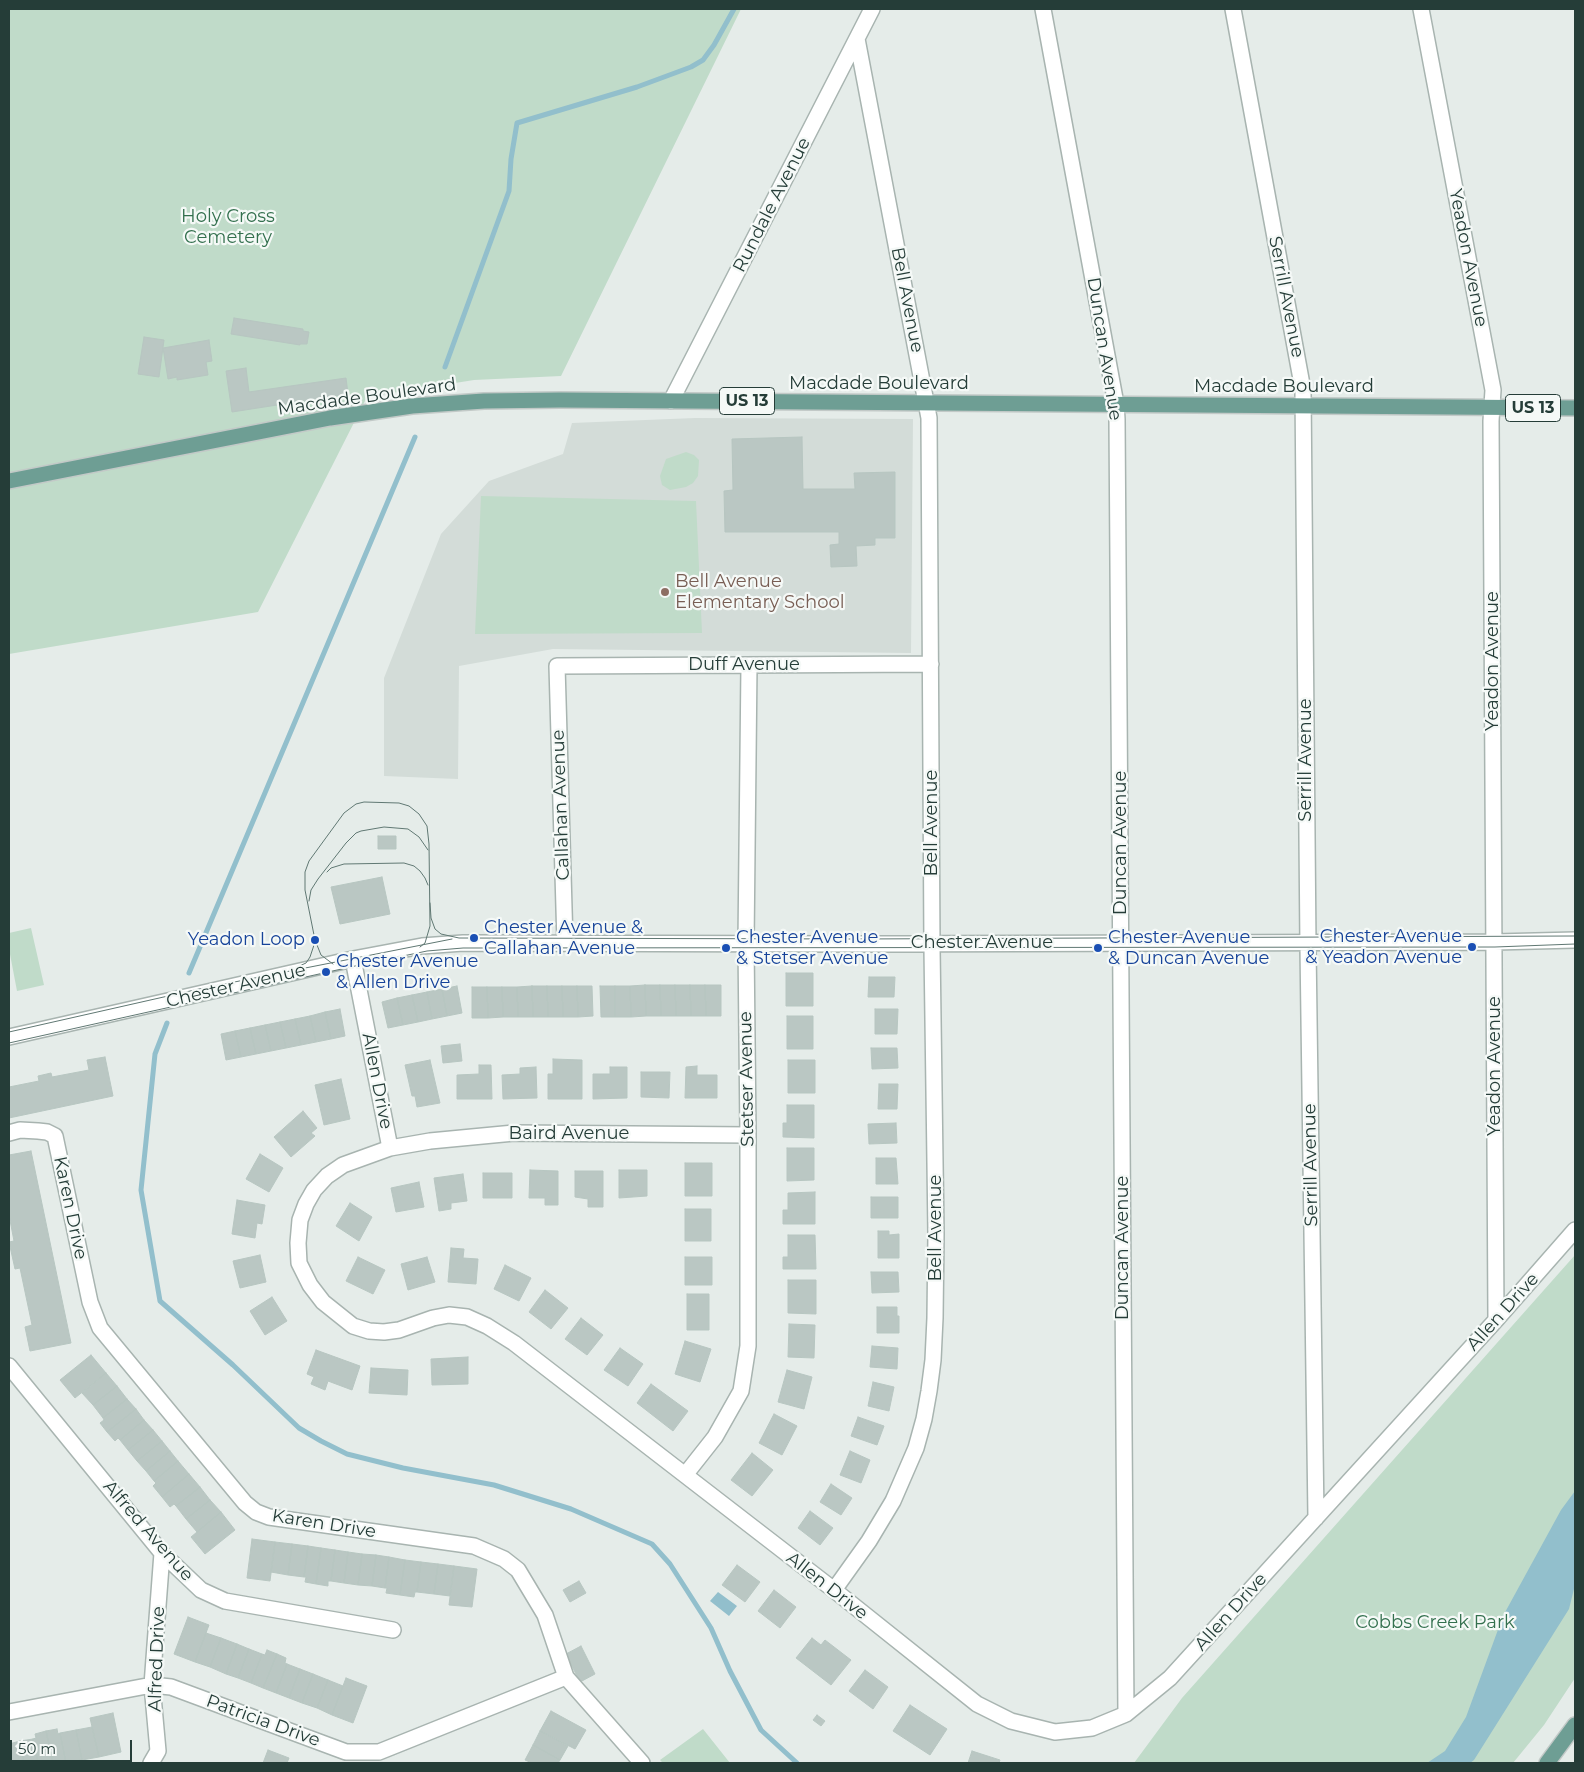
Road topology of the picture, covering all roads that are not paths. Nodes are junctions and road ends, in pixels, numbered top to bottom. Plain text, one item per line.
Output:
1 (872, 9) edge
2 (1043, 9) edge
3 (1233, 9) edge
4 (1421, 9) edge
5 (857, 39) junction
6 (671, 401) junction
7 (927, 403) junction
8 (1116, 404) junction
9 (1304, 406) junction
10 (1492, 407) junction
11 (1575, 408) edge
12 (9, 481) edge
13 (931, 664) junction
14 (749, 665) junction
15 (556, 666) joint
16 (1575, 940) edge
17 (1308, 942) junction
18 (1495, 942) junction
19 (565, 943) junction
20 (746, 943) junction
21 (933, 943) junction
22 (1122, 943) junction
23 (353, 960) junction
24 (9, 1036) edge
25 (9, 1133) edge
26 (748, 1135) junction
27 (390, 1148) junction
28 (1575, 1230) edge
29 (1496, 1320) junction
30 (9, 1366) edge
31 (685, 1474) junction
32 (1316, 1518) junction
33 (162, 1553) junction
34 (834, 1590) junction
35 (393, 1630) dead end
36 (566, 1677) junction
37 (152, 1685) junction
38 (9, 1712) edge
39 (1126, 1714) junction
40 (1575, 1725) edge
41 (151, 1763) edge
42 (642, 1763) edge
43 (1547, 1763) edge

1 - 5 street, Rundale Avenue
2 - 8 street, Duncan Avenue
3 - 9 street, Serrill Avenue
4 - 10 street, Yeadon Avenue
5 - 6 street, Rundale Avenue
5 - 7 street, Bell Avenue
6 - 7 main road, Macdade Boulevard / US 13
6 - 12 main road, Macdade Boulevard / US 13
7 - 8 main road, Macdade Boulevard / US 13
7 - 13 street, Bell Avenue
8 - 9 main road, Macdade Boulevard / US 13
8 - 22 street, Duncan Avenue
9 - 10 main road, Macdade Boulevard / US 13
9 - 17 street, Serrill Avenue
10 - 11 main road, Macdade Boulevard / US 13
10 - 18 street, Yeadon Avenue
13 - 14 street, Duff Avenue
13 - 21 street, Bell Avenue
14 - 15 street, Duff Avenue
14 - 20 street, Stetser Avenue
15 - 19 street, Callahan Avenue
16 - 18 street, Chester Avenue
17 - 18 street, Chester Avenue
17 - 22 street, Chester Avenue
17 - 32 street, Serrill Avenue
18 - 29 street, Yeadon Avenue
19 - 20 street, Chester Avenue
19 - 23 street, Chester Avenue
20 - 21 street, Chester Avenue
20 - 26 street, Stetser Avenue
21 - 22 street, Chester Avenue
21 - 34 street, Bell Avenue
22 - 39 street, Duncan Avenue
23 - 24 street, Chester Avenue
23 - 27 street, Allen Drive
25 - 36 street, Karen Drive
26 - 27 street, Baird Avenue
26 - 31 street, Stetser Avenue
27 - 31 street, Allen Drive
28 - 29 street, Allen Drive
29 - 32 street, Allen Drive
30 - 33 street, Alfred Avenue
31 - 34 street, Allen Drive
32 - 39 street, Allen Drive
33 - 35 street, Alfred Avenue
33 - 37 street, Alfred Drive
34 - 39 street, Allen Drive
36 - 37 street, Patricia Drive
36 - 42 street, Karen Drive
37 - 38 street, Patricia Drive
37 - 41 street, Alfred Drive
40 - 43 main road

